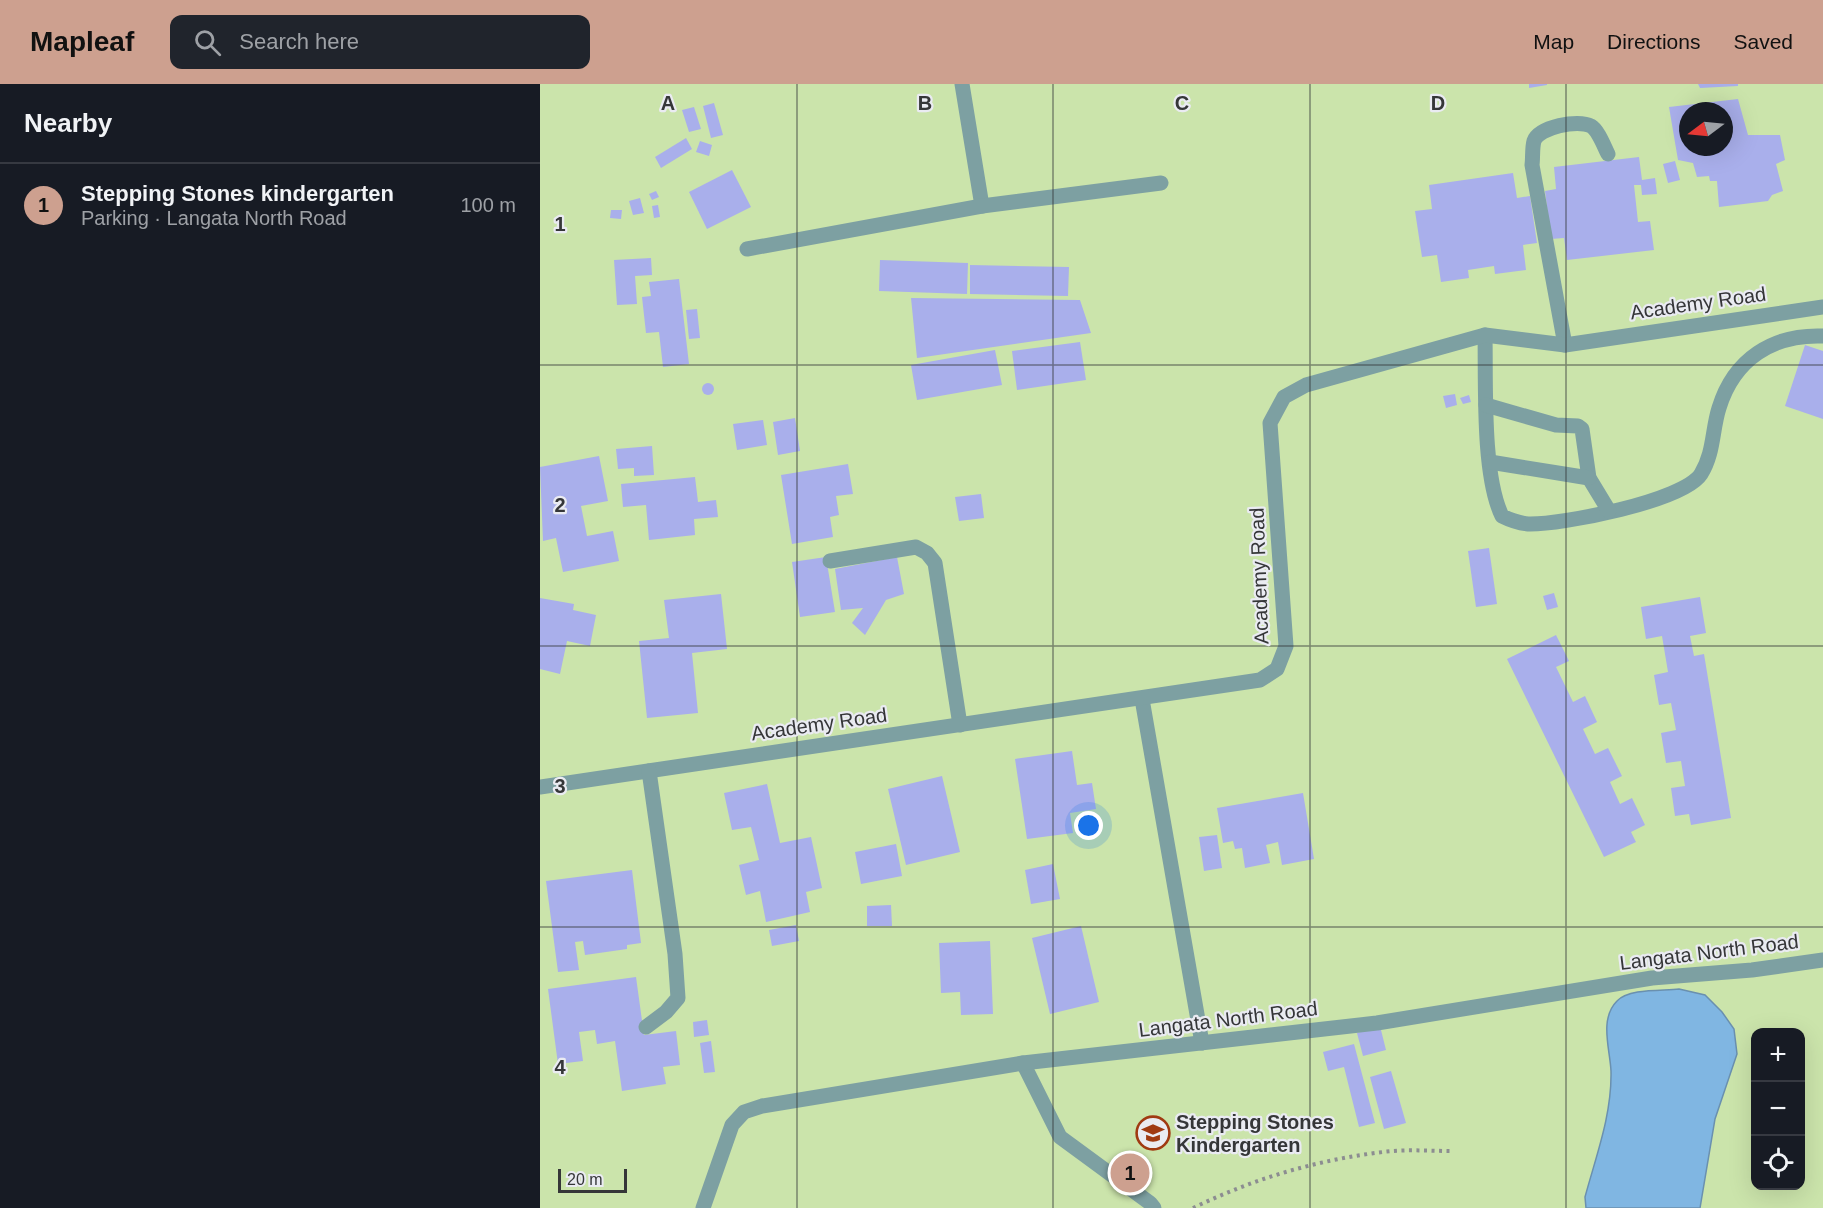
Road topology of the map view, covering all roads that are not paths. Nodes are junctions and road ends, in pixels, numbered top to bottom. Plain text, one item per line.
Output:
1 (962, 84) edge
2 (1608, 154) dead end
3 (1161, 183) dead end
4 (982, 206) junction
5 (747, 249) dead end
6 (1823, 307) edge
7 (1485, 335) junction
8 (1823, 336) edge
9 (1565, 345) junction
10 (1486, 405) junction
11 (1490, 462) junction
12 (1589, 478) junction
13 (1609, 511) junction
14 (830, 561) dead end
15 (1142, 699) junction
16 (960, 725) junction
17 (649, 771) junction
18 (540, 787) edge
19 (1823, 960) edge
20 (646, 1027) dead end
21 (1202, 1043) junction
22 (1023, 1063) junction
23 (703, 1208) edge
24 (1154, 1208) edge

1 - 4 street
2 - 9 street
3 - 4 street
4 - 5 street
6 - 9 street, Academy Road
7 - 9 street, Academy Road
7 - 10 street
7 - 15 street, Academy Road
8 - 13 street
10 - 11 street
10 - 12 street
11 - 12 street
11 - 13 street
12 - 13 street
14 - 16 street
15 - 16 street, Academy Road
15 - 21 street
16 - 17 street, Academy Road
17 - 18 street, Academy Road
17 - 20 street
19 - 21 street, Langata North Road
21 - 22 street, Langata North Road
22 - 23 street, Langata North Road
22 - 24 street

